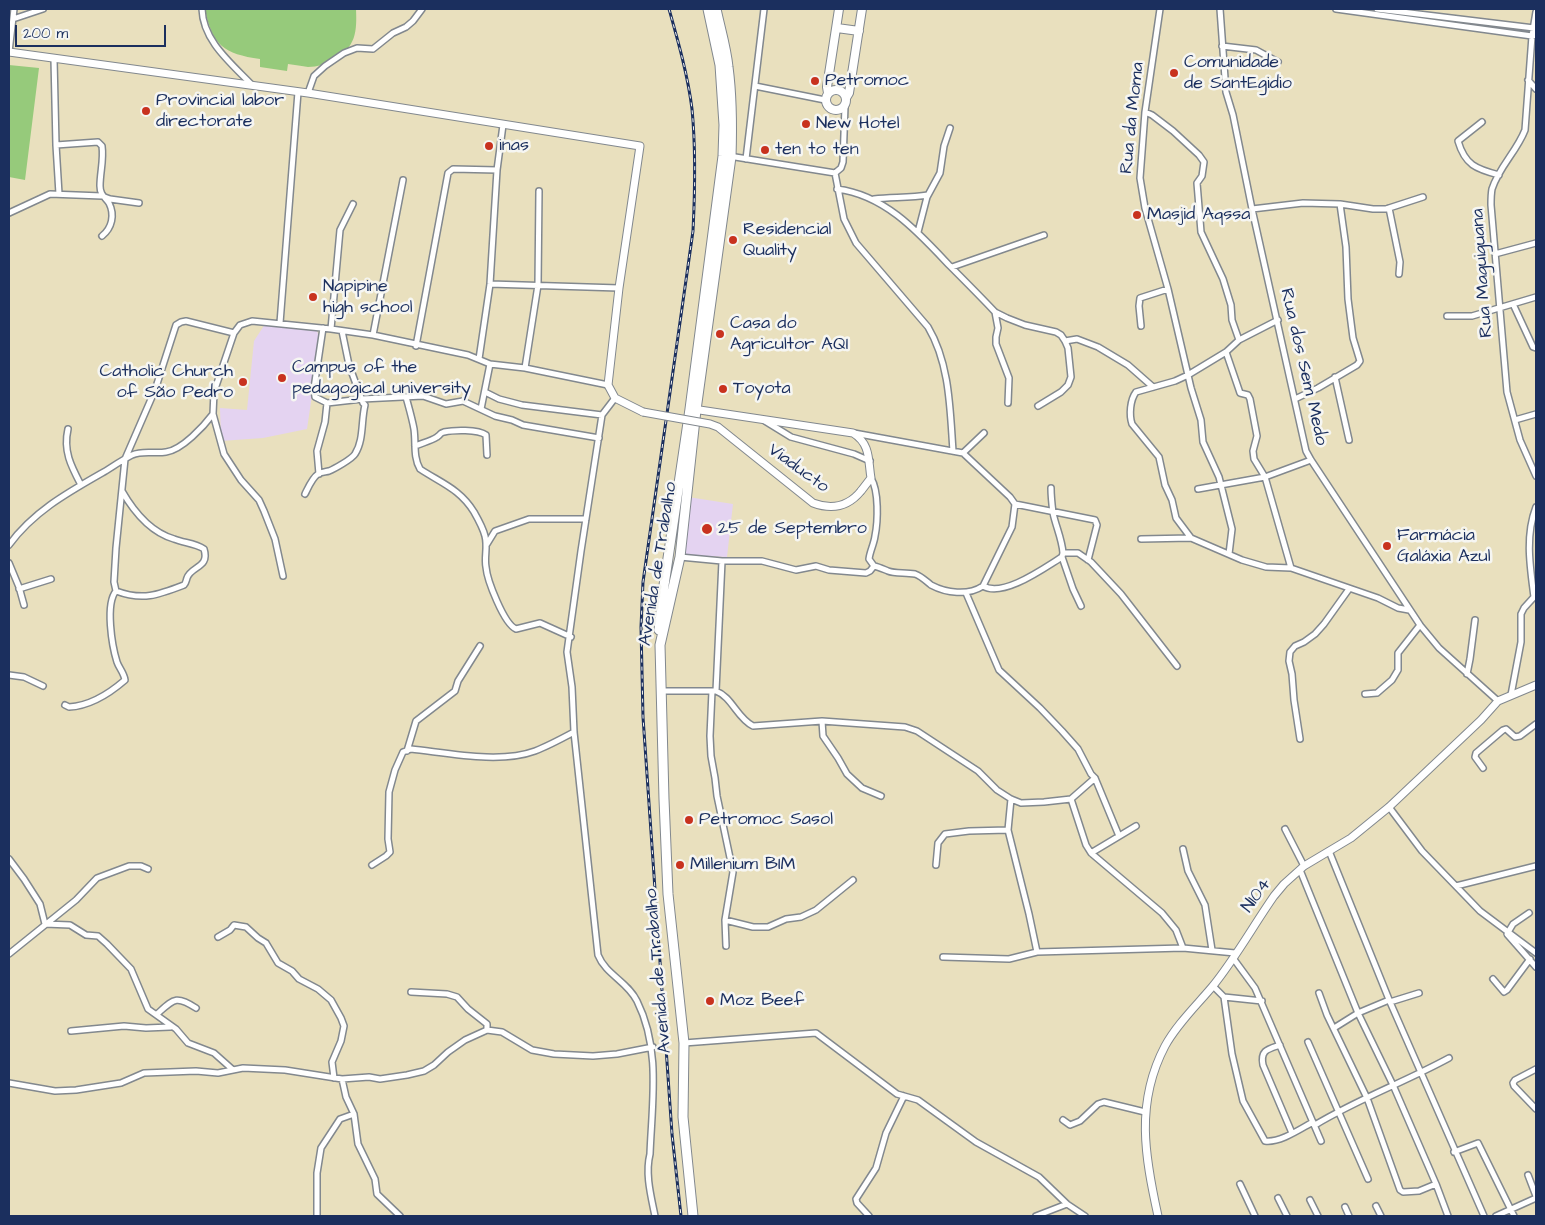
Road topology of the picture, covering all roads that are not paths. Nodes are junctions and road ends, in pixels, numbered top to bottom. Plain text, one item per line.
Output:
1 (14, 9) edge
2 (43, 9) edge
3 (202, 9) edge
4 (422, 9) edge
5 (708, 9) edge
6 (716, 9) edge
7 (764, 9) edge
8 (839, 9) edge
9 (862, 9) edge
10 (1160, 9) edge
11 (1220, 9) edge
12 (1336, 9) edge
13 (1377, 9) edge
14 (1536, 12) edge
15 (13, 19) junction
16 (837, 28) junction
17 (859, 31) junction
18 (1535, 33) edge
19 (1222, 46) junction
20 (9, 52) edge
21 (54, 59) junction
22 (1278, 62) dead end
23 (724, 65) junction
24 (1528, 80) junction
25 (252, 85) junction
26 (755, 86) junction
27 (1536, 89) edge
28 (298, 92) junction
29 (308, 93) junction
30 (827, 96) junction
31 (845, 102) junction
32 (1145, 112) junction
33 (1482, 122) dead end
34 (503, 125) junction
35 (950, 128) dead end
36 (56, 145) junction
37 (727, 156) junction
38 (746, 159) junction
39 (498, 170) junction
40 (835, 173) junction
41 (1499, 175) junction
42 (403, 180) dead end
43 (838, 189) junction
44 (539, 191) dead end
45 (59, 194) junction
46 (928, 195) junction
47 (102, 196) junction
48 (1423, 197) dead end
49 (874, 200) junction
50 (139, 203) dead end
51 (353, 204) dead end
52 (1340, 204) junction
53 (1252, 208) junction
54 (1389, 208) junction
55 (9, 213) edge
56 (918, 232) junction
57 (1044, 235) dead end
58 (102, 236) dead end
59 (1536, 243) edge
60 (1495, 254) junction
61 (952, 267) junction
62 (1399, 274) dead end
63 (490, 284) junction
64 (538, 285) junction
65 (619, 288) junction
66 (1168, 289) junction
67 (1536, 297) edge
68 (1513, 304) junction
69 (1500, 309) junction
70 (995, 312) junction
71 (1446, 316) dead end
72 (1278, 320) junction
73 (280, 323) junction
74 (1141, 326) dead end
75 (323, 328) junction
76 (332, 329) junction
77 (342, 331) junction
78 (234, 333) junction
79 (373, 336) junction
80 (1239, 340) junction
81 (1065, 341) junction
82 (416, 346) junction
83 (1536, 348) edge
84 (1226, 352) junction
85 (479, 359) junction
86 (490, 364) junction
87 (525, 368) junction
88 (1188, 375) junction
89 (1335, 377) junction
90 (608, 385) junction
91 (1153, 387) junction
92 (485, 392) junction
93 (406, 397) junction
94 (615, 398) junction
95 (362, 399) junction
96 (1295, 399) junction
97 (327, 403) junction
98 (1008, 403) dead end
99 (1038, 406) dead end
100 (481, 409) junction
101 (693, 409) junction
102 (213, 414) junction
103 (1536, 414) edge
104 (602, 415) junction
105 (762, 420) junction
106 (1515, 420) junction
107 (68, 429) dead end
108 (853, 433) junction
109 (984, 433) dead end
110 (599, 438) junction
111 (1349, 440) dead end
112 (416, 446) junction
113 (953, 451) junction
114 (963, 453) junction
115 (488, 455) dead end
116 (125, 459) junction
117 (1311, 460) junction
118 (870, 461) junction
119 (319, 474) junction
120 (1536, 476) edge
121 (1265, 477) junction
122 (871, 478) junction
123 (81, 484) junction
124 (1220, 485) junction
125 (1050, 488) dead end
126 (1198, 490) dead end
127 (122, 491) junction
128 (305, 494) dead end
129 (1015, 504) junction
130 (1536, 507) edge
131 (1053, 513) junction
132 (586, 519) junction
133 (1191, 538) junction
134 (1141, 539) dead end
135 (487, 544) junction
136 (9, 545) edge
137 (1229, 554) junction
138 (1063, 555) junction
139 (680, 558) junction
140 (1088, 560) junction
141 (722, 561) junction
142 (9, 563) edge
143 (874, 566) junction
144 (1291, 568) junction
145 (282, 576) dead end
146 (51, 579) dead end
147 (983, 586) junction
148 (1348, 588) junction
149 (20, 589) junction
150 (116, 591) junction
151 (966, 593) junction
152 (24, 605) dead end
153 (1082, 606) dead end
154 (1409, 610) junction
155 (1475, 620) dead end
156 (1420, 625) junction
157 (570, 637) junction
158 (660, 645) junction
159 (480, 646) dead end
160 (1177, 666) dead end
161 (1467, 674) junction
162 (9, 675) edge
163 (1536, 685) edge
164 (44, 686) dead end
165 (662, 691) junction
166 (714, 691) junction
167 (1365, 694) dead end
168 (1512, 696) junction
169 (1498, 701) junction
170 (65, 705) dead end
171 (822, 721) junction
172 (1536, 724) edge
173 (574, 732) junction
174 (1300, 738) dead end
175 (407, 751) junction
176 (1483, 768) dead end
177 (1095, 778) junction
178 (881, 796) dead end
179 (1011, 799) junction
180 (1071, 799) junction
181 (1389, 807) junction
182 (1136, 826) dead end
183 (1285, 828) dead end
184 (1008, 830) junction
185 (1119, 836) junction
186 (1184, 849) dead end
187 (1329, 851) junction
188 (1091, 853) junction
189 (9, 859) edge
190 (372, 865) dead end
191 (936, 865) dead end
192 (1536, 866) edge
193 (1302, 868) junction
194 (148, 869) dead end
195 (852, 880) dead end
196 (1456, 886) junction
197 (1529, 913) dead end
198 (725, 920) junction
199 (45, 924) junction
200 (1507, 932) junction
201 (218, 937) dead end
202 (726, 946) dead end
203 (1183, 948) junction
204 (1212, 950) junction
205 (1037, 952) junction
206 (1536, 953) edge
207 (9, 954) edge
208 (1234, 955) junction
209 (942, 957) dead end
210 (1530, 959) junction
211 (1536, 967) edge
212 (1492, 979) dead end
213 (1213, 986) junction
214 (411, 992) dead end
215 (1319, 993) dead end
216 (1419, 993) dead end
217 (1224, 997) junction
218 (1262, 1001) junction
219 (1389, 1001) junction
220 (196, 1008) dead end
221 (1358, 1012) junction
222 (157, 1014) junction
223 (170, 1026) junction
224 (1334, 1028) junction
225 (487, 1030) junction
226 (71, 1031) dead end
227 (1308, 1042) dead end
228 (684, 1043) junction
229 (1280, 1045) junction
230 (653, 1047) junction
231 (1450, 1058) dead end
232 (232, 1069) junction
233 (1536, 1069) edge
234 (1420, 1074) junction
235 (334, 1078) junction
236 (342, 1079) junction
237 (9, 1083) edge
238 (1394, 1085) junction
239 (904, 1096) junction
240 (1367, 1098) junction
241 (1536, 1109) edge
242 (1339, 1111) junction
243 (1145, 1112) junction
244 (354, 1114) junction
245 (1062, 1120) dead end
246 (1314, 1124) junction
247 (1292, 1133) junction
248 (1321, 1140) dead end
249 (1454, 1152) junction
250 (1528, 1175) dead end
251 (1368, 1179) dead end
252 (1240, 1184) dead end
253 (1436, 1184) junction
254 (1536, 1197) edge
255 (1278, 1198) dead end
256 (1310, 1200) dead end
257 (1067, 1204) junction
258 (1376, 1206) dead end
259 (1345, 1207) dead end
260 (1511, 1210) junction
261 (397, 1215) edge
262 (317, 1216) edge
263 (654, 1216) edge
264 (693, 1216) edge
265 (869, 1216) edge
266 (1036, 1216) edge
267 (1085, 1216) edge
268 (1157, 1216) edge
269 (1256, 1216) edge
270 (1287, 1216) edge
271 (1318, 1216) edge
272 (1349, 1216) edge
273 (1382, 1216) edge
274 (1448, 1216) edge
275 (1484, 1216) edge
276 (1496, 1216) edge
277 (1514, 1216) edge

1 - 15 street
2 - 15 street
3 - 25 street
4 - 29 street
5 - 23 highway, Avenida de Trabalho
6 - 23 highway, Avenida de Trabalho
7 - 26 street
8 - 16 main road
9 - 17 main road
10 - 32 street, Rua da Moma
11 - 19 street, Rua dos Sem Medo
12 - 18 street
13 - 18 street
14 - 18 street, Rua Maguiguana
15 - 20 street
16 - 17 main road
16 - 30 main road
17 - 31 main road
18 - 24 street, Rua Maguiguana
19 - 22 street
19 - 53 street, Rua dos Sem Medo
20 - 21 street
21 - 25 street
21 - 36 street
23 - 37 highway, Avenida de Trabalho
24 - 27 street
24 - 41 street, Rua Maguiguana
25 - 28 street
26 - 30 street
26 - 38 street
28 - 29 street
28 - 73 street
29 - 34 street
30 - 31 main road
30 - 31 main road
31 - 40 street
32 - 66 street, Rua da Moma
32 - 80 street
33 - 41 street
34 - 39 street
34 - 65 street
35 - 46 street
36 - 45 street
36 - 47 street
37 - 38 street
37 - 101 highway, Avenida de Trabalho
38 - 40 street
39 - 63 street
39 - 82 street
40 - 43 street
41 - 60 street, Rua Maguiguana
42 - 79 street
43 - 49 street
43 - 113 street
44 - 64 street
45 - 47 street
45 - 55 street
46 - 49 street
46 - 56 street
47 - 50 street
47 - 58 street
48 - 54 street
49 - 56 street
51 - 76 street
52 - 53 street
52 - 54 street
52 - 89 street
53 - 72 street, Rua dos Sem Medo
54 - 62 street
56 - 61 street
57 - 61 street
59 - 60 street
60 - 69 street, Rua Maguiguana
61 - 70 street
63 - 64 street
63 - 85 street
64 - 65 street
64 - 87 street
65 - 90 street
66 - 74 street
66 - 88 street, Rua da Moma
67 - 68 street
68 - 69 street
68 - 83 street
69 - 71 street
69 - 106 street, Rua Maguiguana
70 - 81 street
70 - 98 street
72 - 80 street
72 - 96 street, Rua dos Sem Medo
73 - 75 street
73 - 78 street
75 - 76 street
75 - 97 street
76 - 77 street
77 - 79 street
77 - 95 street
78 - 102 street
78 - 116 street
79 - 82 street
80 - 84 street
81 - 91 street
81 - 99 street
82 - 85 street
84 - 88 street
84 - 121 street
85 - 86 street
86 - 87 street
86 - 92 street
87 - 90 street
88 - 91 street
88 - 124 street, Rua da Moma
89 - 96 street
89 - 111 street
90 - 94 street
91 - 133 street
92 - 100 street
92 - 104 street
93 - 95 street
93 - 100 street
93 - 112 street
94 - 104 street
94 - 122 street, Viaducto, bridge
95 - 97 street
95 - 119 street
96 - 117 street, Rua dos Sem Medo
97 - 119 street
100 - 110 street
101 - 105 street, Viaducto
101 - 139 highway, Avenida de Trabalho
101 - 158 highway, Avenida de Trabalho
102 - 116 street
102 - 145 street
103 - 106 street
104 - 110 street
105 - 108 street, Viaducto
105 - 118 street
106 - 120 street, Rua Maguiguana
107 - 123 street
108 - 113 street
108 - 118 street
109 - 114 street
110 - 132 street
112 - 115 street
112 - 135 street
113 - 114 street
114 - 129 street
116 - 123 street
116 - 127 street
117 - 121 street
117 - 154 street, Rua dos Sem Medo
118 - 122 street
119 - 128 street
121 - 124 street
121 - 144 street
122 - 143 street
123 - 136 street
124 - 126 street
124 - 137 street, Rua da Moma
125 - 131 street
127 - 150 street
127 - 150 street
129 - 131 street
129 - 147 street
130 - 168 street
131 - 138 street
131 - 140 street
132 - 135 street
132 - 157 street
133 - 134 street
133 - 137 street
135 - 157 street
137 - 144 street
138 - 140 street
138 - 147 street
138 - 153 street
139 - 141 street
139 - 158 highway, Avenida de Trabalho
140 - 160 street
141 - 143 street
141 - 166 street
142 - 149 street
143 - 151 street
144 - 148 street
146 - 149 street
147 - 151 street
148 - 154 street
148 - 174 street
149 - 152 street
150 - 170 street
151 - 177 street
154 - 156 street, Rua dos Sem Medo
155 - 161 street
156 - 161 street, Rua dos Sem Medo
156 - 167 street
157 - 173 street
158 - 165 highway, Avenida de Trabalho
159 - 175 street
161 - 169 street, Rua dos Sem Medo
162 - 164 street
163 - 168 street
165 - 166 street
165 - 228 highway, Avenida de Trabalho
166 - 171 street
166 - 198 street
168 - 169 street
169 - 181 street, N104 / N104
171 - 178 street
171 - 179 street
172 - 176 street
173 - 175 street
173 - 230 street
175 - 190 street
177 - 180 street
177 - 185 street
179 - 180 street
179 - 184 street
180 - 188 street
181 - 187 street, N104 / N104
181 - 196 street
182 - 185 street
183 - 193 street
184 - 191 street
184 - 205 street
185 - 188 street
186 - 204 street
187 - 193 street, N104 / N104
187 - 219 street
188 - 203 street
189 - 199 street
192 - 196 street
193 - 208 street, N104 / N104
193 - 221 street
194 - 199 street
195 - 198 street
196 - 200 street
197 - 200 street
198 - 202 street
199 - 207 street
199 - 222 street
200 - 206 street
200 - 210 street
201 - 235 street
203 - 204 street
203 - 205 street
204 - 208 street
205 - 209 street
208 - 213 street, N104 / N104
208 - 218 street
210 - 211 street
210 - 212 street
213 - 217 street
213 - 243 street, N104 / N104
214 - 225 street
215 - 224 street
216 - 219 street
217 - 218 street
217 - 247 street
218 - 229 street
219 - 221 street
219 - 234 street
220 - 222 street
221 - 224 street
221 - 238 street
222 - 223 street
223 - 226 street
223 - 232 street
224 - 240 street
225 - 230 street
225 - 236 street
227 - 242 street
228 - 239 street
228 - 264 highway, Avenida de Trabalho
229 - 246 street
229 - 247 street
230 - 263 street
231 - 234 street
232 - 235 street
232 - 237 street
233 - 241 street
234 - 238 street
234 - 249 street
235 - 236 street
236 - 244 street
238 - 240 street
238 - 253 street
239 - 257 street
239 - 265 street
240 - 242 street
240 - 253 street
242 - 246 street
242 - 251 street
243 - 245 street
243 - 268 street, N104 / N104
244 - 261 street
244 - 262 street
246 - 247 street
246 - 248 street
249 - 260 street
249 - 275 street
250 - 254 street
252 - 269 street
253 - 274 street
254 - 260 street
255 - 270 street
256 - 271 street
257 - 266 street
257 - 267 street
258 - 273 street
259 - 272 street
260 - 276 street
260 - 277 street

